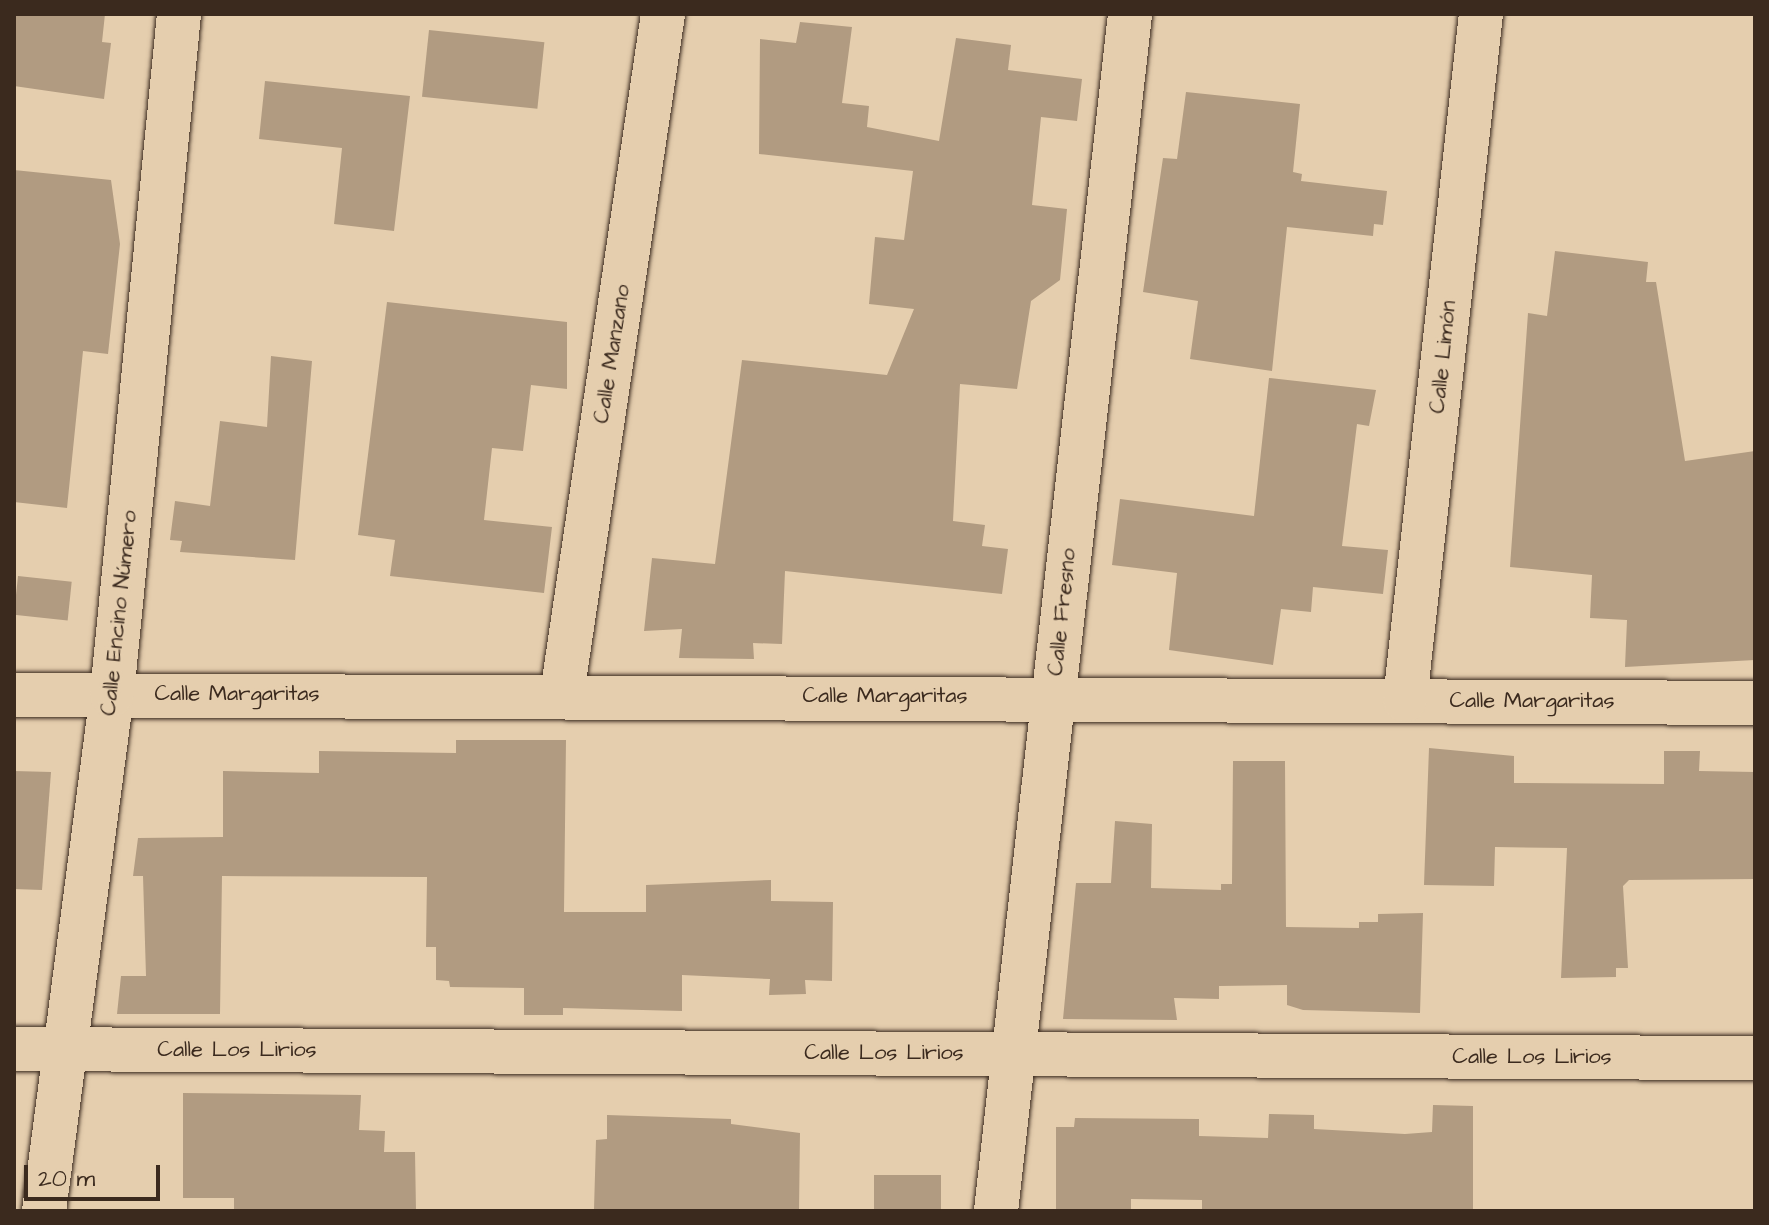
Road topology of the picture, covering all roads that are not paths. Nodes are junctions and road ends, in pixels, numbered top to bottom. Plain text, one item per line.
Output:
1 (179, 14) edge
2 (663, 14) edge
3 (1130, 14) edge
4 (1481, 14) edge
5 (112, 694) junction
6 (562, 694) junction
7 (14, 695) edge
8 (1053, 698) junction
9 (1405, 700) junction
10 (1755, 703) edge
11 (14, 1049) edge
12 (62, 1049) junction
13 (1013, 1054) junction
14 (1755, 1058) edge
15 (44, 1211) edge
16 (996, 1211) edge

1 - 5 street, Calle Encino Número
2 - 6 street, Calle Manzano
3 - 8 street, Calle Fresno
4 - 9 street, Calle Limón
5 - 6 street, Calle Margaritas
5 - 7 street, Calle Margaritas
5 - 12 street, Calle Encino Número
6 - 8 street, Calle Margaritas
8 - 9 street, Calle Margaritas
8 - 13 street, Calle Fresno
9 - 10 street, Calle Margaritas
11 - 12 street, Calle Los Lirios
12 - 13 street, Calle Los Lirios
12 - 15 street, Calle Encino Número
13 - 14 street, Calle Los Lirios
13 - 16 street, Calle Fresno

